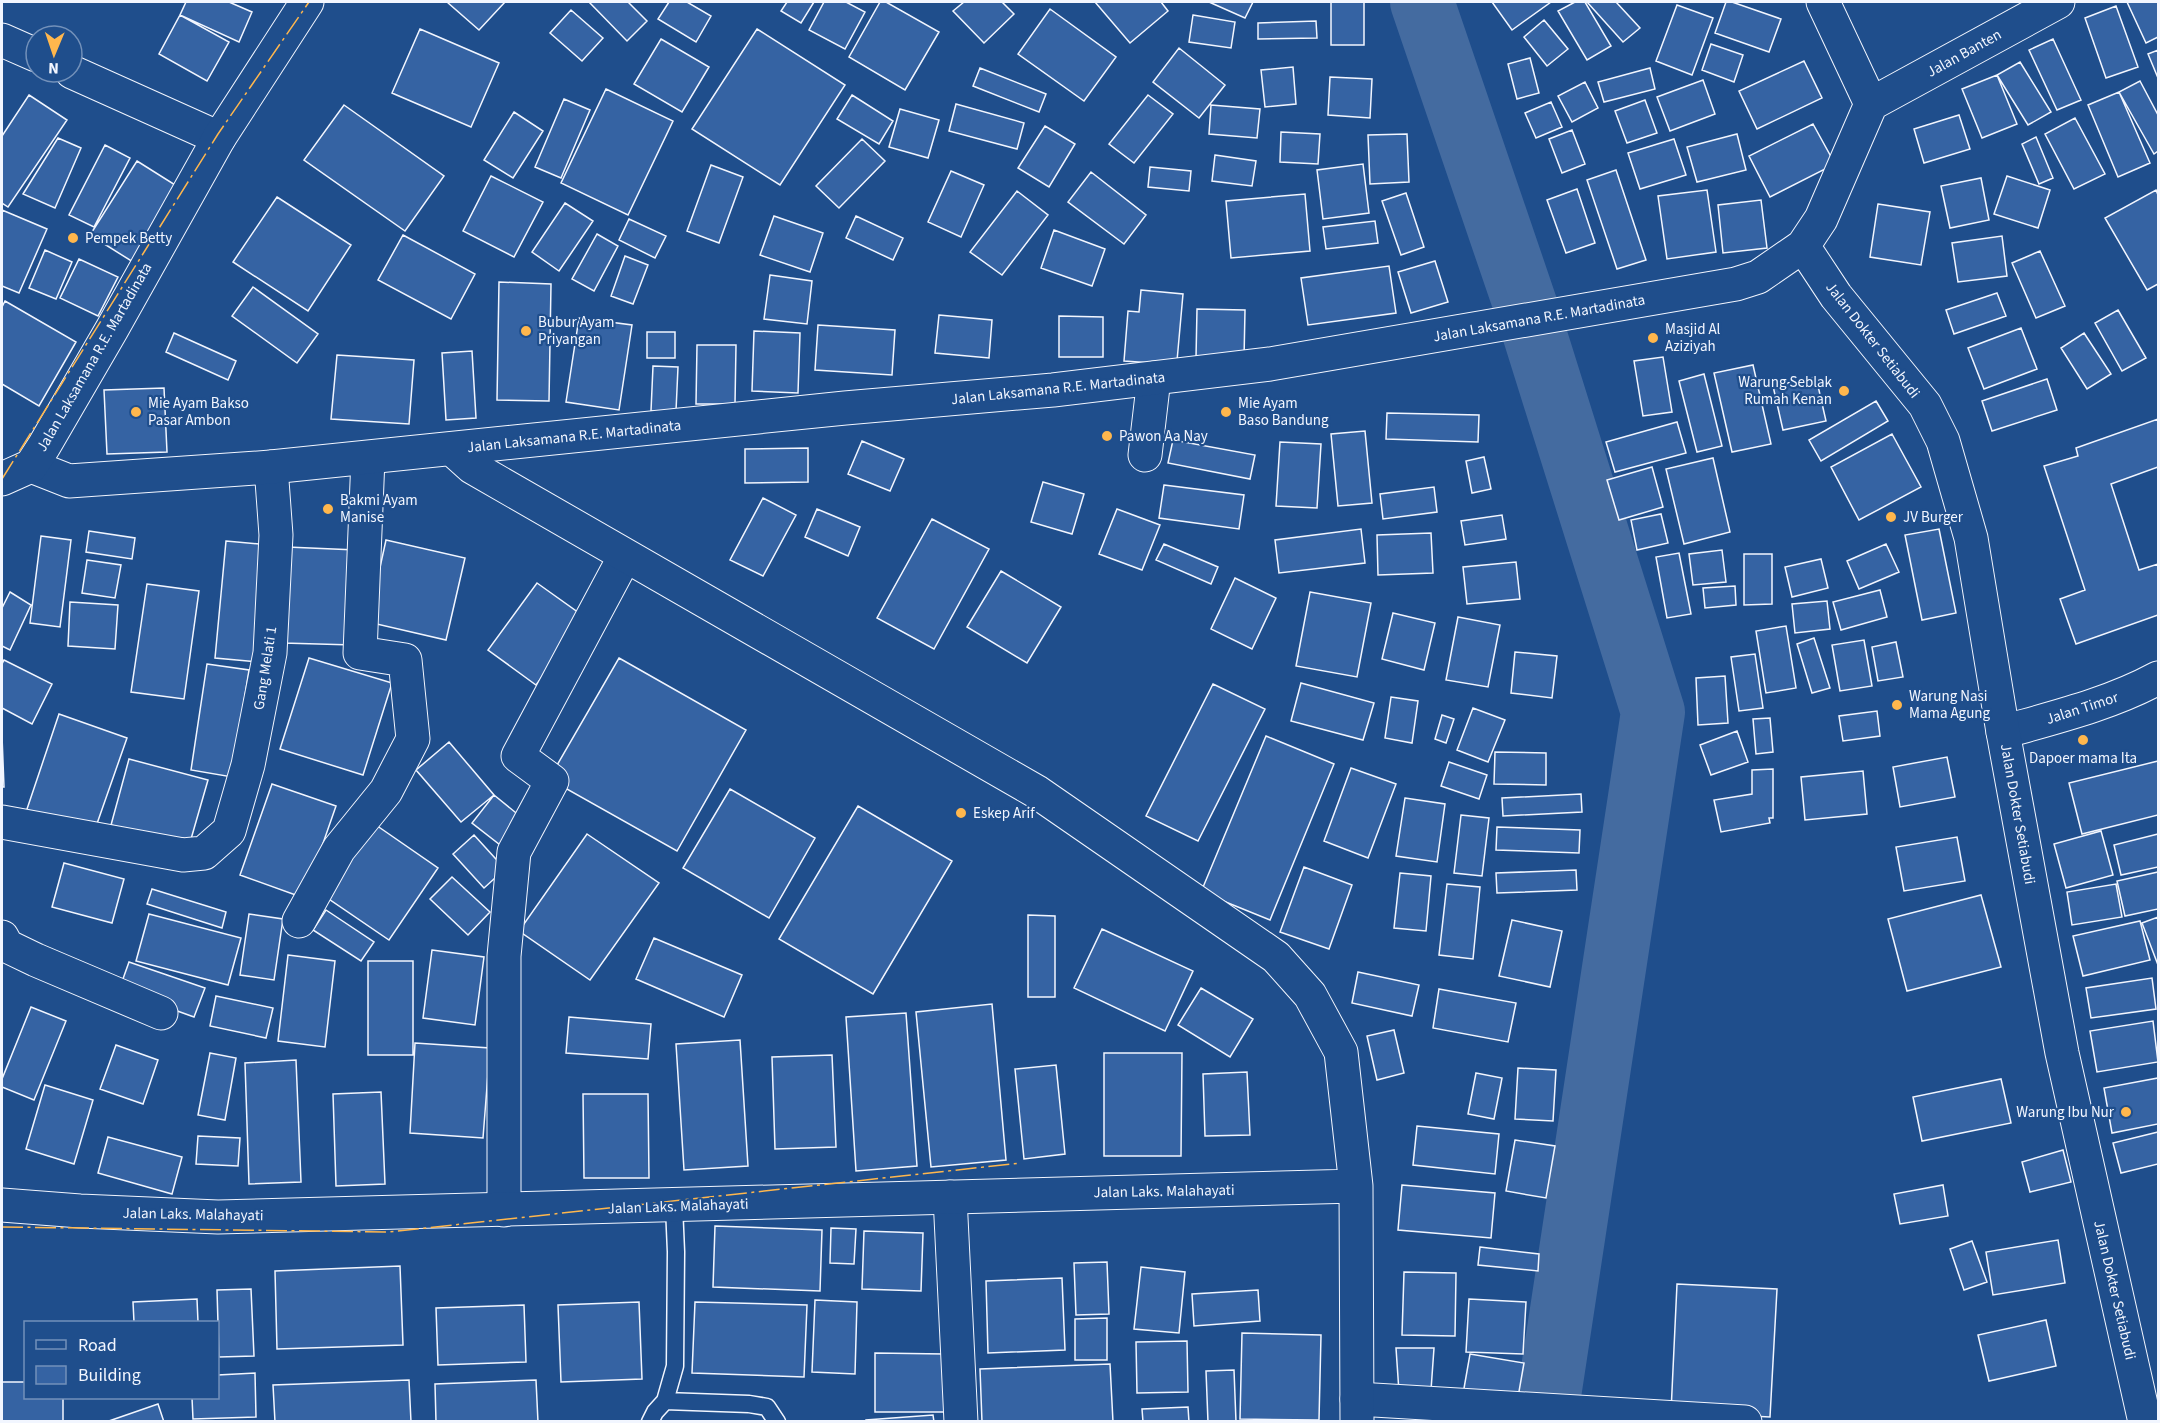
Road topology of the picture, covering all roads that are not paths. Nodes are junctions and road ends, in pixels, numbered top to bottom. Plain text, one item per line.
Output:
1 (307, 2) edge
2 (1823, 2) edge
3 (2058, 2) edge
4 (2, 40) edge
5 (24, 50) edge
6 (84, 77) edge
7 (1871, 104) junction
8 (219, 138) junction
9 (1803, 246) junction
10 (1154, 378) junction
11 (452, 449) junction
12 (1144, 455) dead end
13 (368, 458) junction
14 (31, 466) junction
15 (271, 467) junction
16 (2, 479) edge
17 (625, 556) junction
18 (2158, 678) edge
19 (2003, 732) junction
20 (2, 822) edge
21 (299, 921) dead end
22 (2, 937) edge
23 (161, 1013) dead end
24 (1356, 1186) junction
25 (951, 1197) junction
26 (2, 1205) edge
27 (674, 1206) junction
28 (504, 1210) junction
29 (665, 1401) junction
30 (1357, 1410) edge
31 (650, 1422) edge
32 (777, 1422) edge
33 (961, 1422) edge
34 (1745, 1422) edge
35 (2145, 1422) edge

1 - 8 street, Jalan Laksamana R.E. Martadinata
2 - 7 street
3 - 7 street, Jalan Banten
4 - 5 street
6 - 8 street
7 - 9 street, Jalan Laksamana R.E. Martadinata
8 - 14 street, Jalan Laksamana R.E. Martadinata
9 - 10 street, Jalan Laksamana R.E. Martadinata
9 - 19 street, Jalan Dokter Setiabudi
10 - 11 street, Jalan Laksamana R.E. Martadinata
10 - 12 street
11 - 13 street, Jalan Laksamana R.E. Martadinata
11 - 17 street
13 - 15 street, Jalan Laksamana R.E. Martadinata
13 - 21 street
14 - 15 street, Jalan Laksamana R.E. Martadinata
14 - 16 street, Jalan Laksamana R.E. Martadinata
15 - 20 street, Gang Melati 1
17 - 24 street
17 - 28 street
18 - 19 street, Jalan Timor
19 - 35 street, Jalan Dokter Setiabudi
22 - 23 street
24 - 25 street, Jalan Laks. Malahayati
24 - 30 street
25 - 27 street, Jalan Laks. Malahayati
25 - 33 street
26 - 28 street, Jalan Laks. Malahayati
27 - 28 street, Jalan Laks. Malahayati
27 - 29 lane
29 - 31 lane
29 - 32 lane
30 - 34 street

